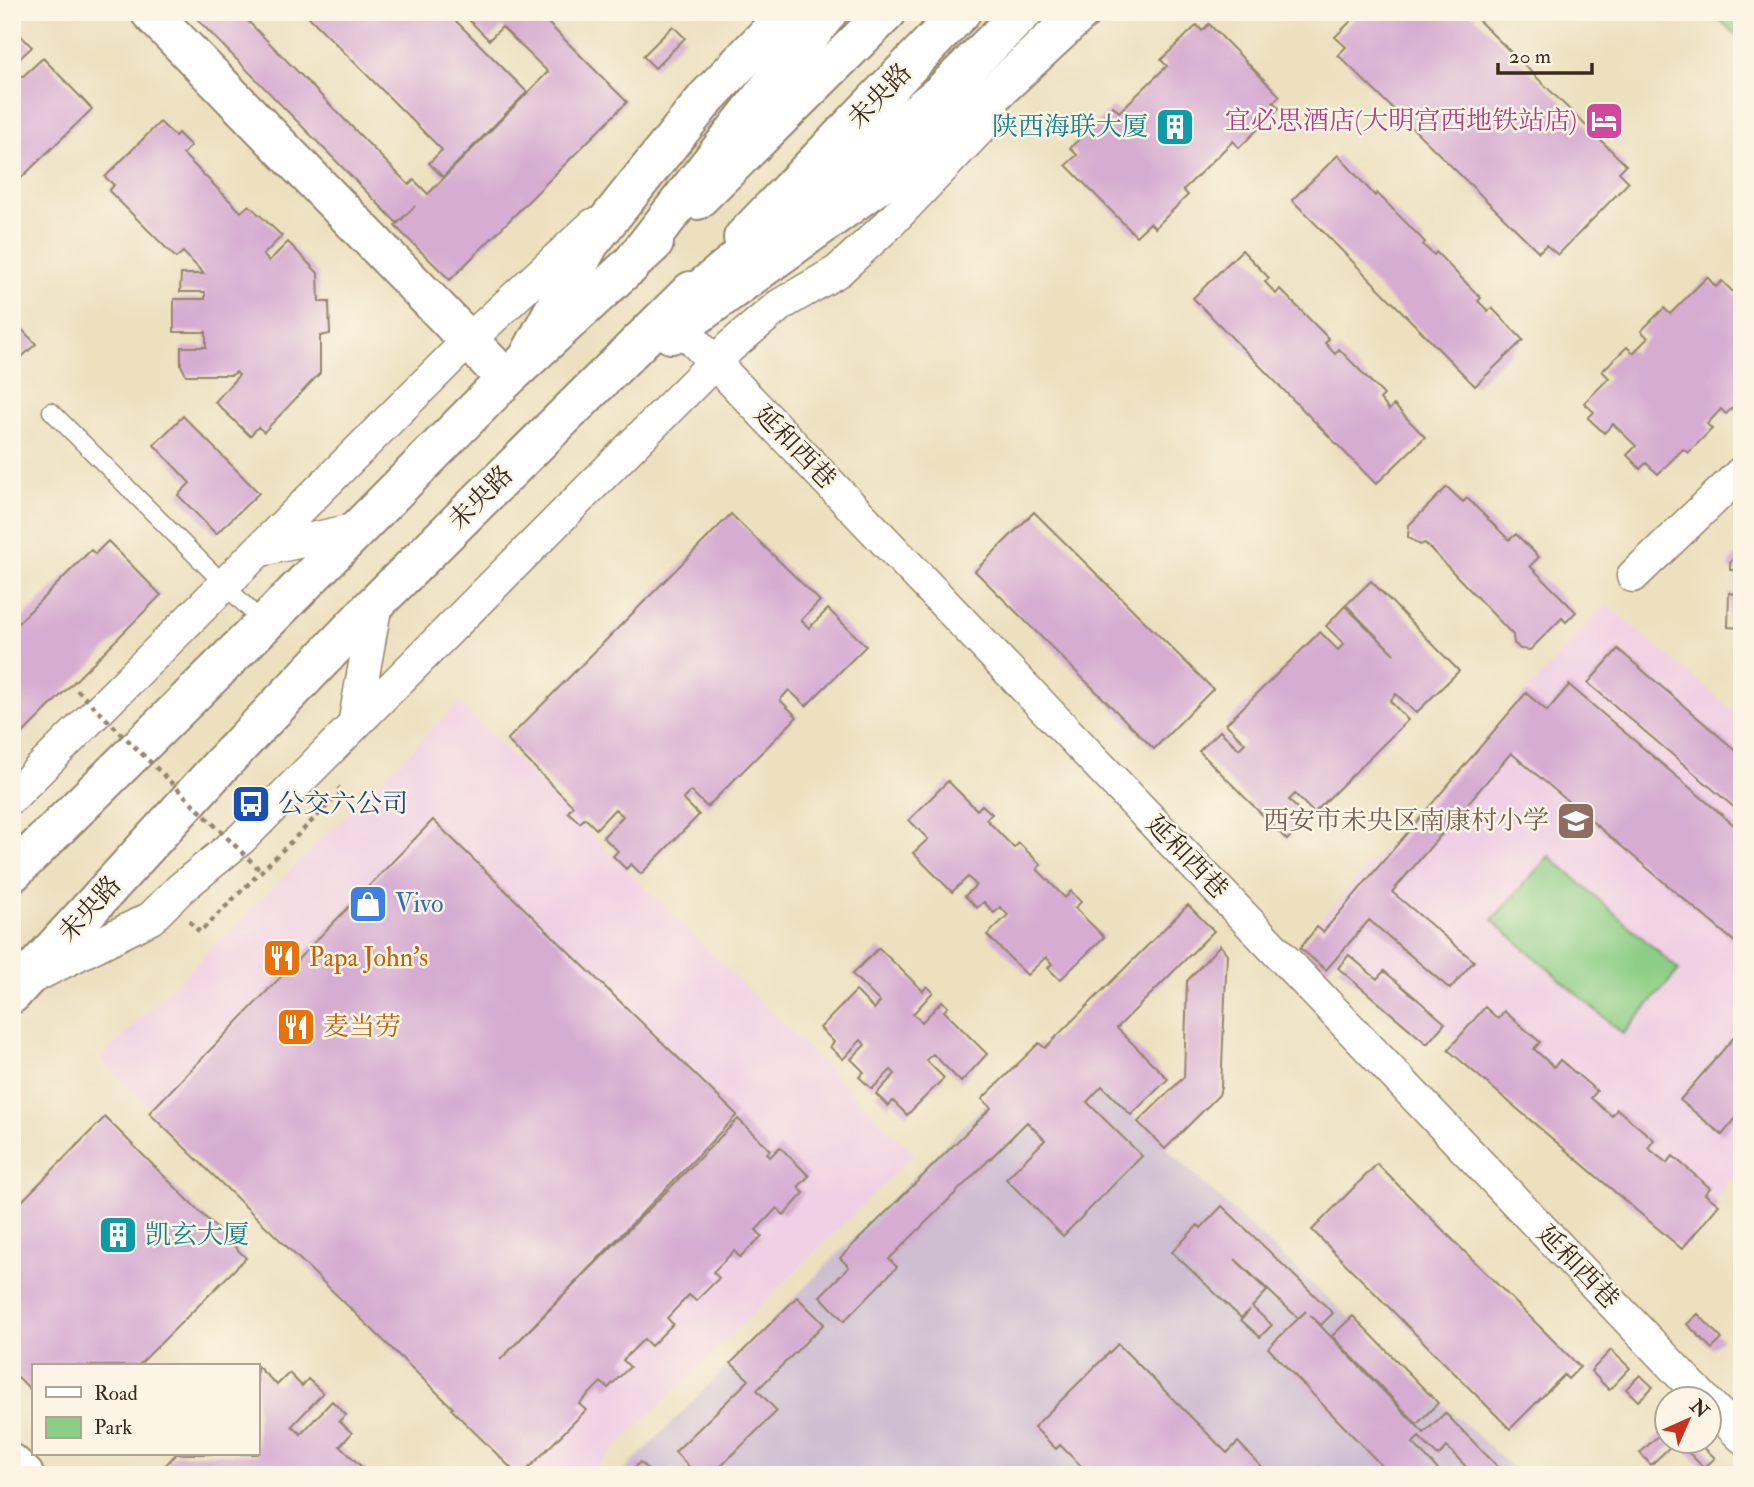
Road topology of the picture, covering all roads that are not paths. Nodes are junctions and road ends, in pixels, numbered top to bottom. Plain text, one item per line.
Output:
1 (150, 12) edge
2 (887, 12) edge
3 (961, 12) edge
4 (1023, 12) edge
5 (1081, 12) edge
6 (814, 13) edge
7 (1031, 59) junction
8 (637, 184) junction
9 (629, 267) junction
10 (675, 321) junction
11 (469, 340) junction
12 (715, 363) junction
13 (517, 369) junction
14 (51, 411) dead end
15 (1742, 472) edge
16 (358, 529) junction
17 (261, 550) junction
18 (1633, 576) dead end
19 (227, 585) junction
20 (376, 603) junction
21 (264, 624) junction
22 (354, 725) junction
23 (12, 797) edge
24 (12, 873) edge
25 (19, 987) edge
26 (1693, 1386) edge
27 (1722, 1417) edge
28 (1742, 1437) edge
29 (12, 1464) edge
30 (24, 1475) edge

1 - 11 main road
2 - 9 main road, 未央路
3 - 10 main road, 未央路
4 - 10 main road
5 - 7 main road
6 - 8 main road
6 - 9 main road
7 - 10 main road
7 - 12 street
8 - 11 street
8 - 13 main road
9 - 13 main road, 未央路
10 - 12 street, 延和西巷
10 - 20 main road, 未央路
11 - 13 main road
11 - 17 street
12 - 22 street
12 - 26 street, 延和西巷
13 - 16 main road, 未央路
14 - 19 lane
15 - 18 street
16 - 17 street
16 - 21 main road, 未央路
17 - 19 street
19 - 21 lane
19 - 23 street
20 - 22 street
20 - 25 main road, 未央路
21 - 24 main road, 未央路
22 - 25 street
27 - 28 street
29 - 30 main road

